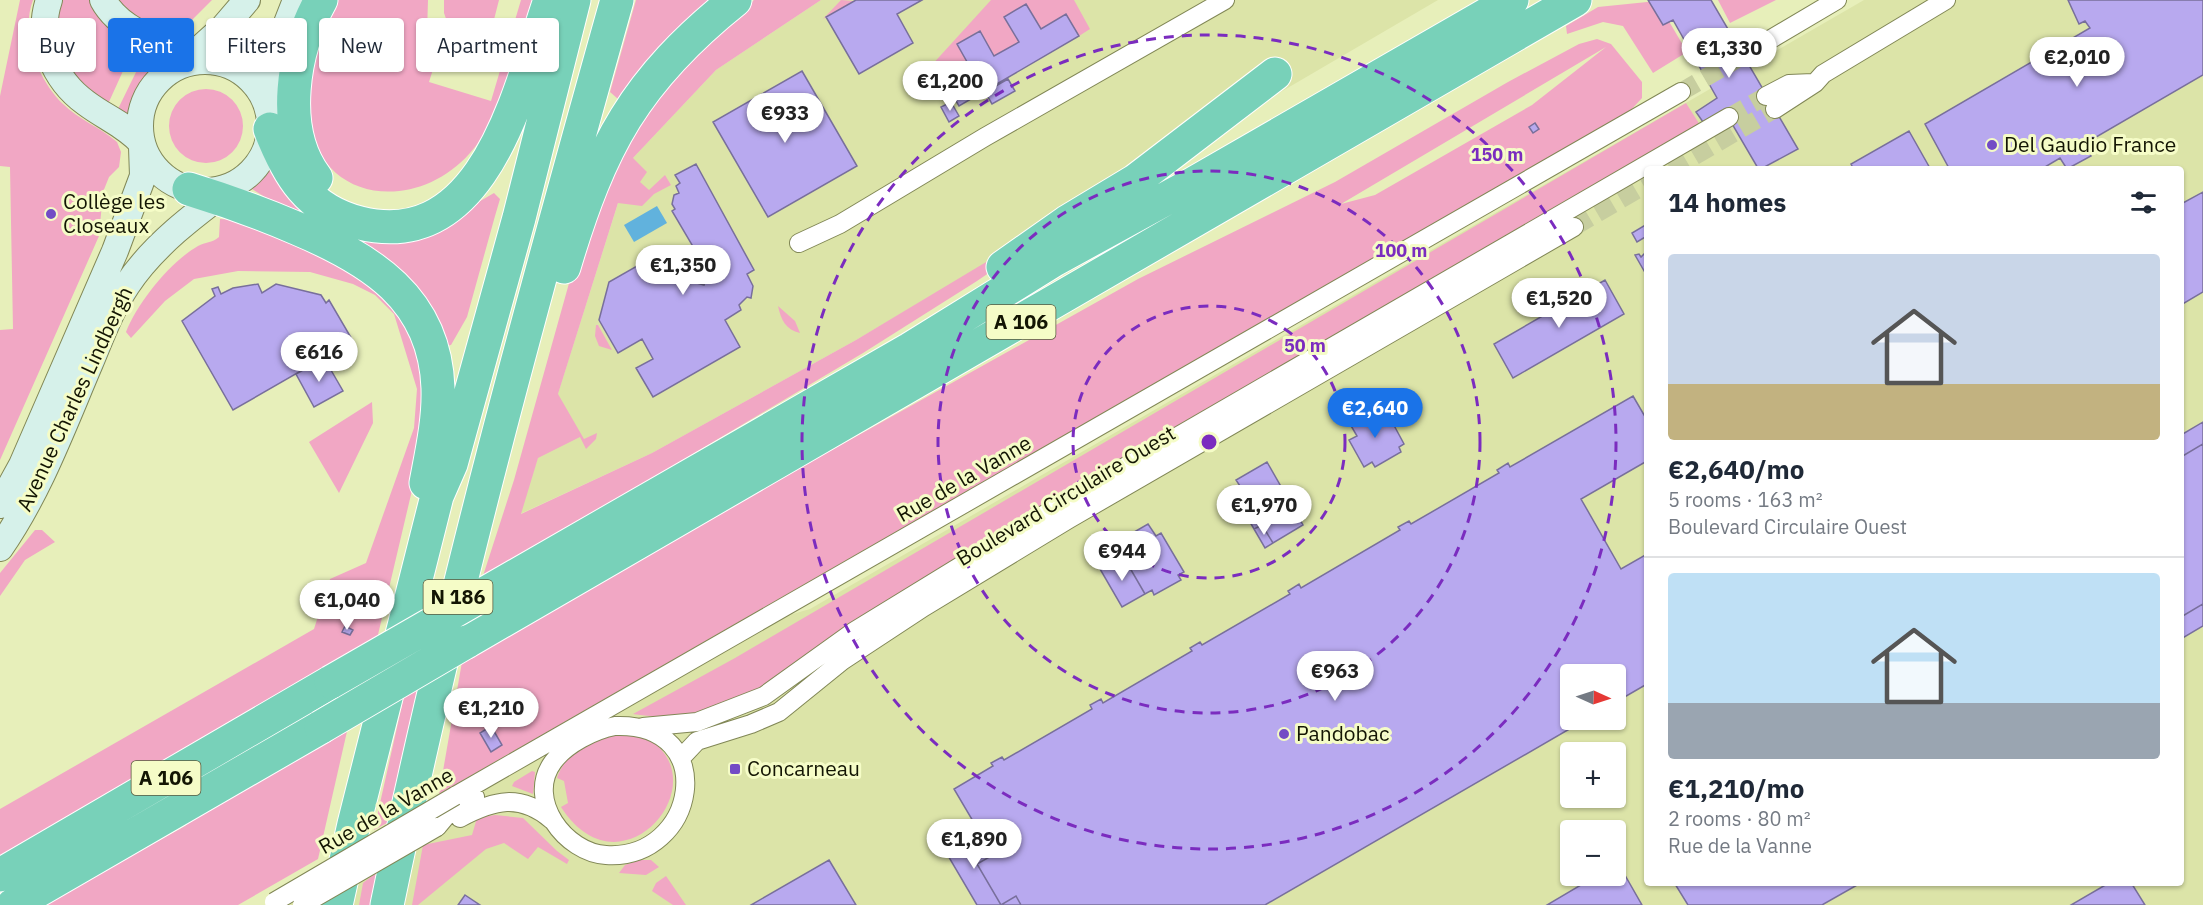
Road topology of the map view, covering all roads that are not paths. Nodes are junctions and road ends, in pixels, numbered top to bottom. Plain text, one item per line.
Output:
1 (49, 0) edge
2 (104, 0) edge
3 (247, 0) edge
4 (296, 0) edge
5 (321, 0) edge
6 (550, 0) edge
7 (574, 0) edge
8 (617, 0) edge
9 (735, 0) edge
10 (1225, 0) edge
11 (1512, 0) edge
12 (1575, 0) edge
13 (1837, 0) edge
14 (1946, 0) edge
15 (1744, 55) tunnel mouth
16 (197, 60) junction
17 (1275, 74) dead end
18 (1681, 92) tunnel mouth
19 (1771, 102) tunnel mouth
20 (1728, 117) tunnel mouth
21 (269, 118) junction
22 (142, 143) junction
23 (472, 183) junction
24 (214, 190) junction
25 (1574, 228) tunnel mouth
26 (799, 243) dead end
27 (535, 291) junction
28 (910, 349) junction
29 (437, 496) junction
30 (0, 505) edge
31 (0, 548) edge
32 (643, 727) junction
33 (564, 750) junction
34 (681, 758) junction
35 (552, 820) junction
36 (437, 827) junction
37 (0, 875) edge
38 (272, 904) edge
39 (13, 905) edge
40 (302, 905) edge
41 (336, 905) edge
42 (387, 905) edge

1 - 22 main road
2 - 16 main road
3 - 16 main road
4 - 21 main road
5 - 23 highway
6 - 23 highway
7 - 29 highway, N 186
8 - 27 highway, N 186
9 - 27 highway
10 - 26 street
11 - 28 highway, A 106
12 - 39 highway, A 106, bridge
13 - 15 street
14 - 19 street
16 - 21 main road
16 - 22 main road
17 - 28 highway
18 - 38 street, Rue de la Vanne, bridge
20 - 32 street
21 - 23 highway
21 - 24 main road
22 - 24 main road
22 - 30 main road, Avenue Charles Lindbergh
24 - 29 highway
24 - 31 main road, Avenue Charles Lindbergh
25 - 34 street, Boulevard Circulaire Ouest
27 - 42 highway, N 186
28 - 37 highway, A 106, bridge
29 - 41 highway, N 186
32 - 33 street
32 - 34 street
33 - 35 street
33 - 36 street
34 - 35 street
35 - 36 street
36 - 40 street, bridge

